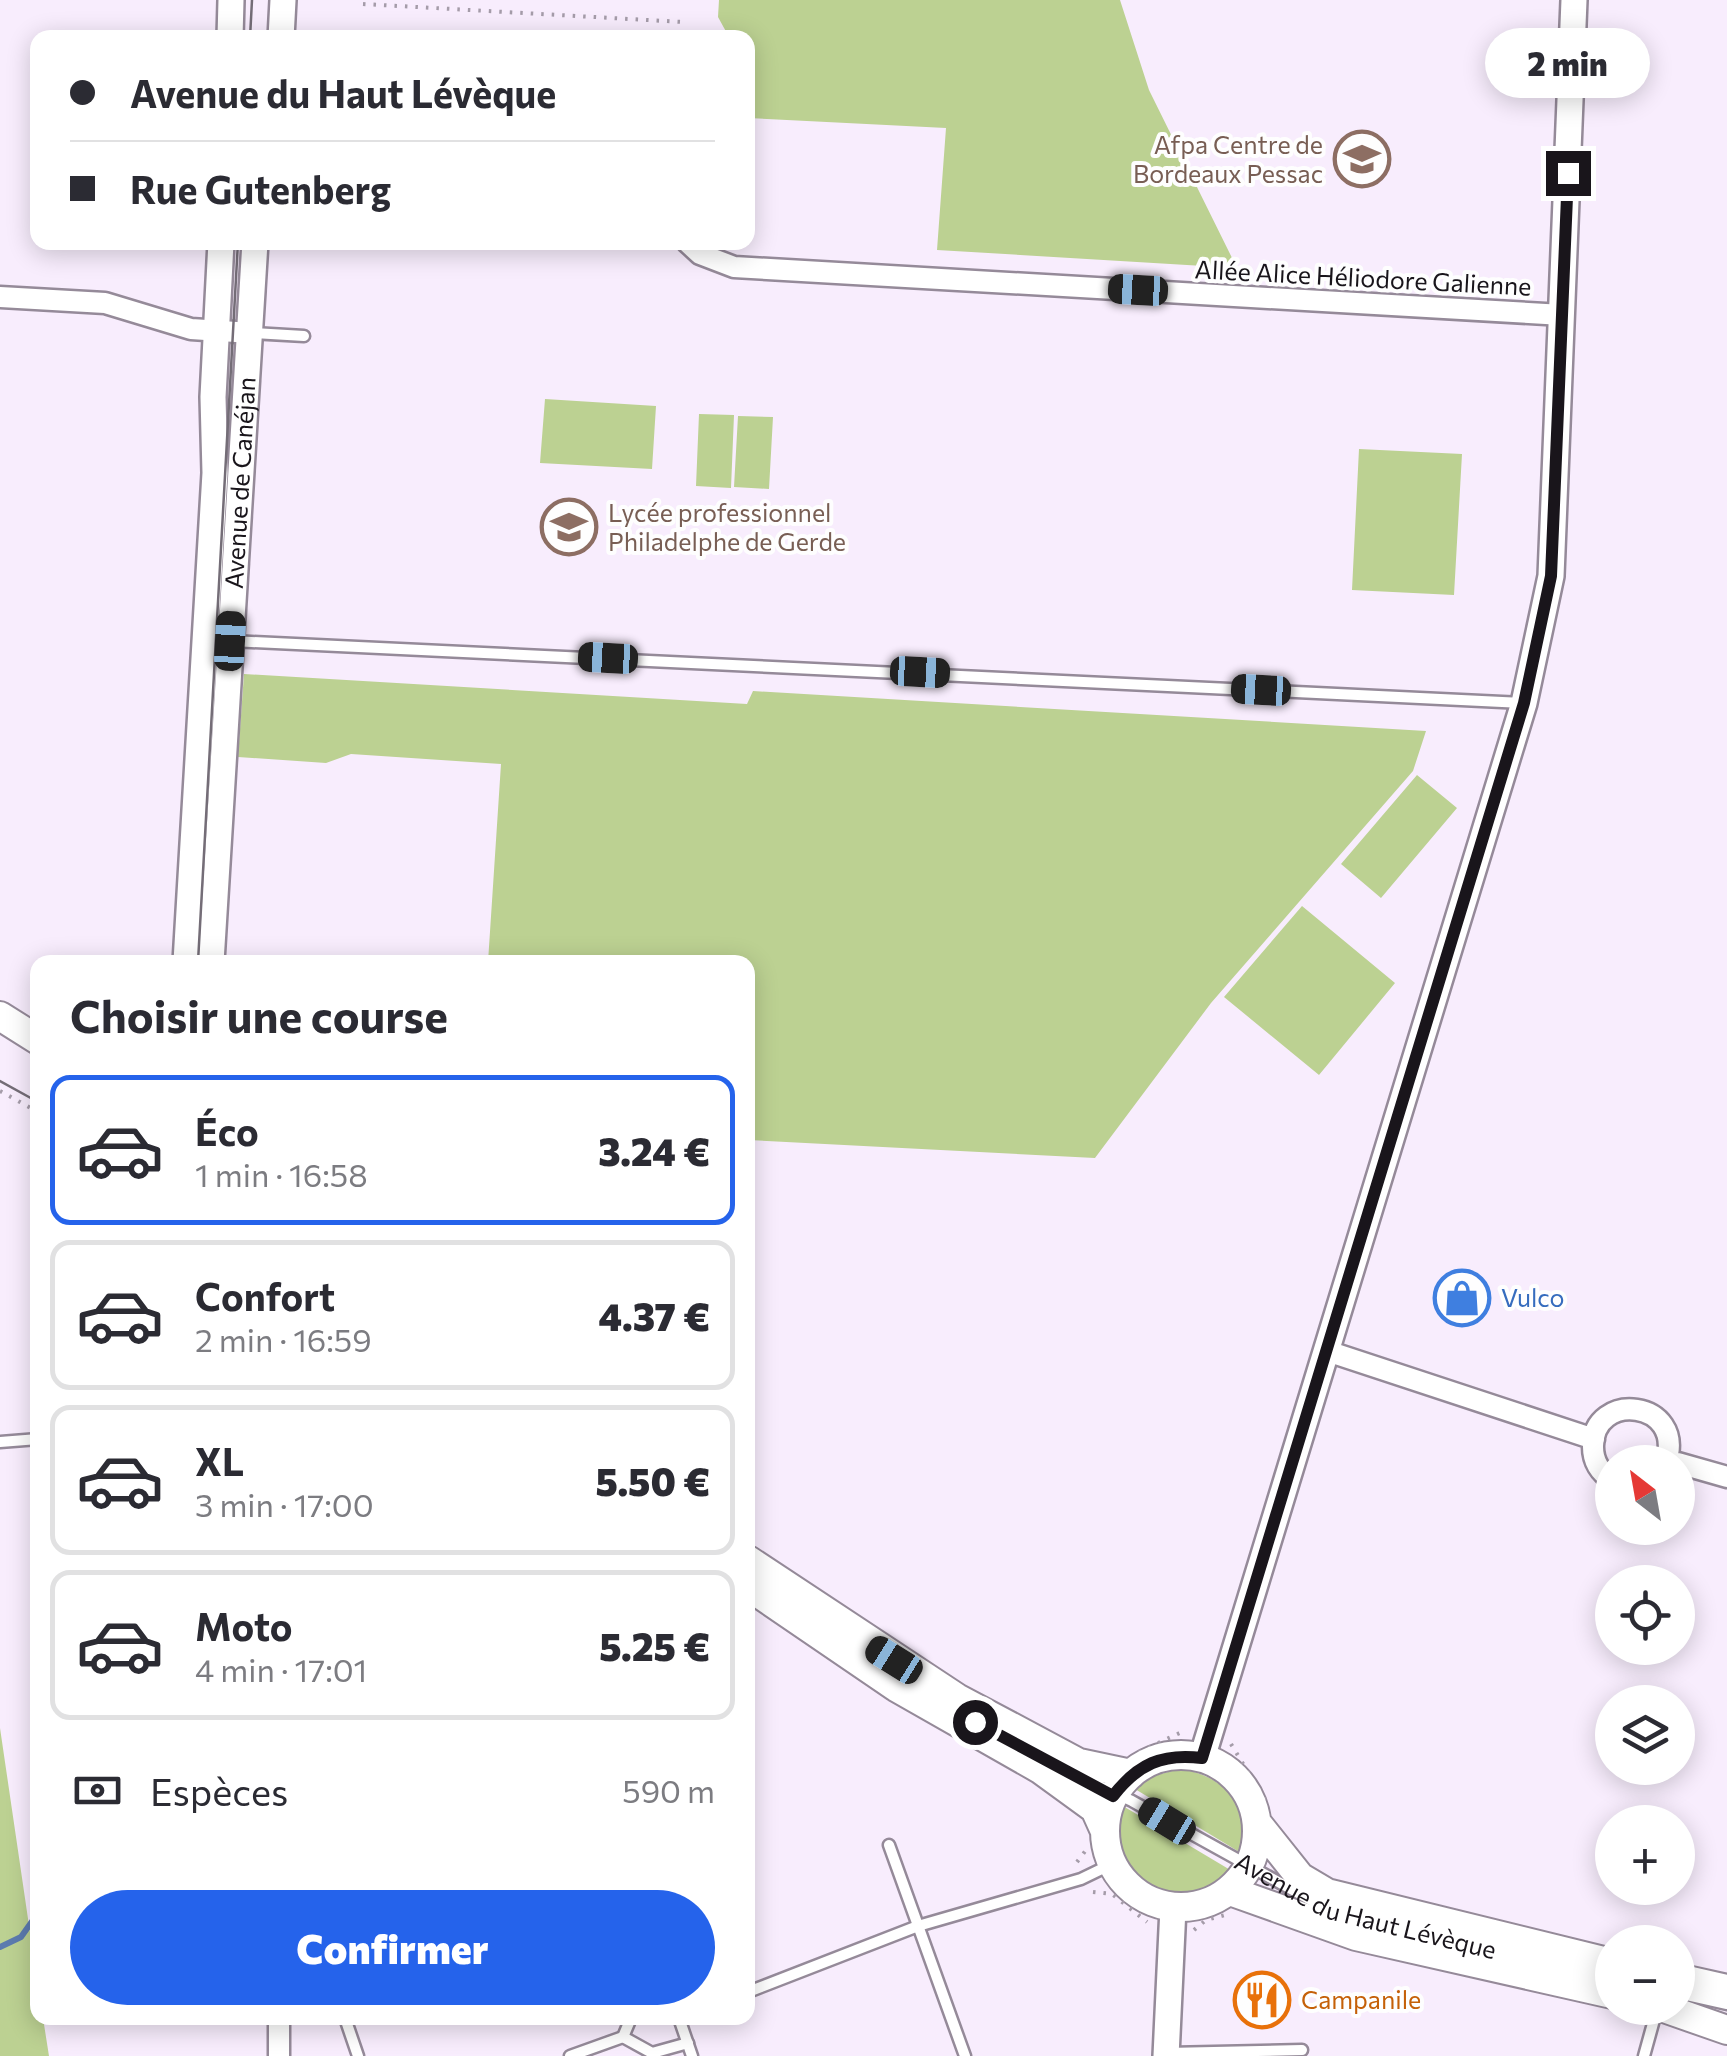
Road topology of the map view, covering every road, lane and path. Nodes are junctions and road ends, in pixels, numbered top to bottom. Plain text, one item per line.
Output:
1 (231, 0) edge
2 (284, 0) edge
3 (1574, 0) edge
4 (363, 4) dead end
5 (683, 22) dead end
6 (230, 30) edge
7 (282, 30) edge
8 (221, 250) edge
9 (255, 250) edge
10 (696, 250) edge
11 (0, 298) edge
12 (1563, 314) junction
13 (216, 331) junction
14 (250, 333) junction
15 (304, 336) dead end
16 (230, 641) junction
17 (1524, 703) junction
18 (186, 955) edge
19 (211, 955) edge
20 (0, 1016) edge
21 (30, 1035) edge
22 (0, 1038) edge
23 (30, 1056) edge
24 (0, 1092) edge
25 (30, 1108) edge
26 (1328, 1351) junction
27 (30, 1439) edge
28 (1594, 1439) junction
29 (0, 1442) edge
30 (1669, 1445) edge
31 (1595, 1448) edge
32 (1695, 1468) edge
33 (1727, 1477) edge
34 (755, 1565) edge
35 (755, 1579) edge
36 (755, 1591) edge
37 (1189, 1725) dead end
38 (1230, 1738) dead end
39 (1202, 1758) junction
40 (1122, 1781) junction
41 (1263, 1817) junction
42 (1104, 1828) junction
43 (888, 1844) dead end
44 (1112, 1864) junction
45 (1239, 1880) junction
46 (1087, 1892) dead end
47 (1174, 1908) junction
48 (918, 1926) junction
49 (1151, 1928) dead end
50 (1595, 1958) edge
51 (1595, 1975) edge
52 (1695, 1982) edge
53 (755, 1989) edge
54 (1727, 1989) edge
55 (1595, 1990) edge
56 (1695, 1997) edge
57 (1727, 2004) edge
58 (1695, 2019) edge
59 (279, 2025) edge
60 (347, 2025) edge
61 (628, 2025) edge
62 (682, 2025) edge
63 (1655, 2025) edge
64 (1727, 2030) edge
65 (623, 2037) junction
66 (688, 2043) junction
67 (1302, 2050) dead end
68 (1166, 2054) edge
69 (1233, 2054) edge
70 (279, 2056) edge
71 (358, 2056) edge
72 (570, 2056) edge
73 (692, 2056) edge
74 (965, 2056) edge
75 (1644, 2056) edge

1 - 6 street
2 - 7 street
3 - 12 street
4 - 5 path
8 - 13 street, Avenue de Canéjan
9 - 14 street, Avenue de Canéjan
10 - 12 street, Allée Alice Héliodore Galienne
11 - 13 street
12 - 17 street
13 - 14 street
13 - 18 street, Avenue de Canéjan
14 - 15 lane
14 - 16 street, Avenue de Canéjan
16 - 17 lane
16 - 19 street, Avenue de Canéjan
17 - 26 street
20 - 21 main road
22 - 23 main road
24 - 25 path
26 - 28 street
26 - 39 street
27 - 29 lane
28 - 30 street
28 - 31 street
32 - 33 street
34 - 40 main road, Avenue du Haut Lévèque
35 - 40 lane, Avenue du Haut Lévèque
36 - 42 main road
37 - 40 path
38 - 41 path
39 - 40 main road
39 - 41 main road, Avenue du Haut Lévèque
40 - 42 main road
40 - 45 lane, Avenue du Haut Lévèque
41 - 45 main road
41 - 50 main road, Avenue du Haut Lévèque
42 - 44 main road
43 - 48 lane
44 - 47 main road
44 - 48 lane
45 - 47 main road
45 - 51 lane, Avenue du Haut Lévèque
45 - 55 main road, Avenue du Haut Lévèque
46 - 49 path
47 - 68 street
48 - 53 lane
48 - 74 lane
52 - 54 main road
56 - 57 lane
58 - 64 main road
59 - 70 street
60 - 71 lane
61 - 65 lane
62 - 66 lane
63 - 75 lane
65 - 66 lane
65 - 72 lane
66 - 73 lane
67 - 69 lane
68 - 69 lane

